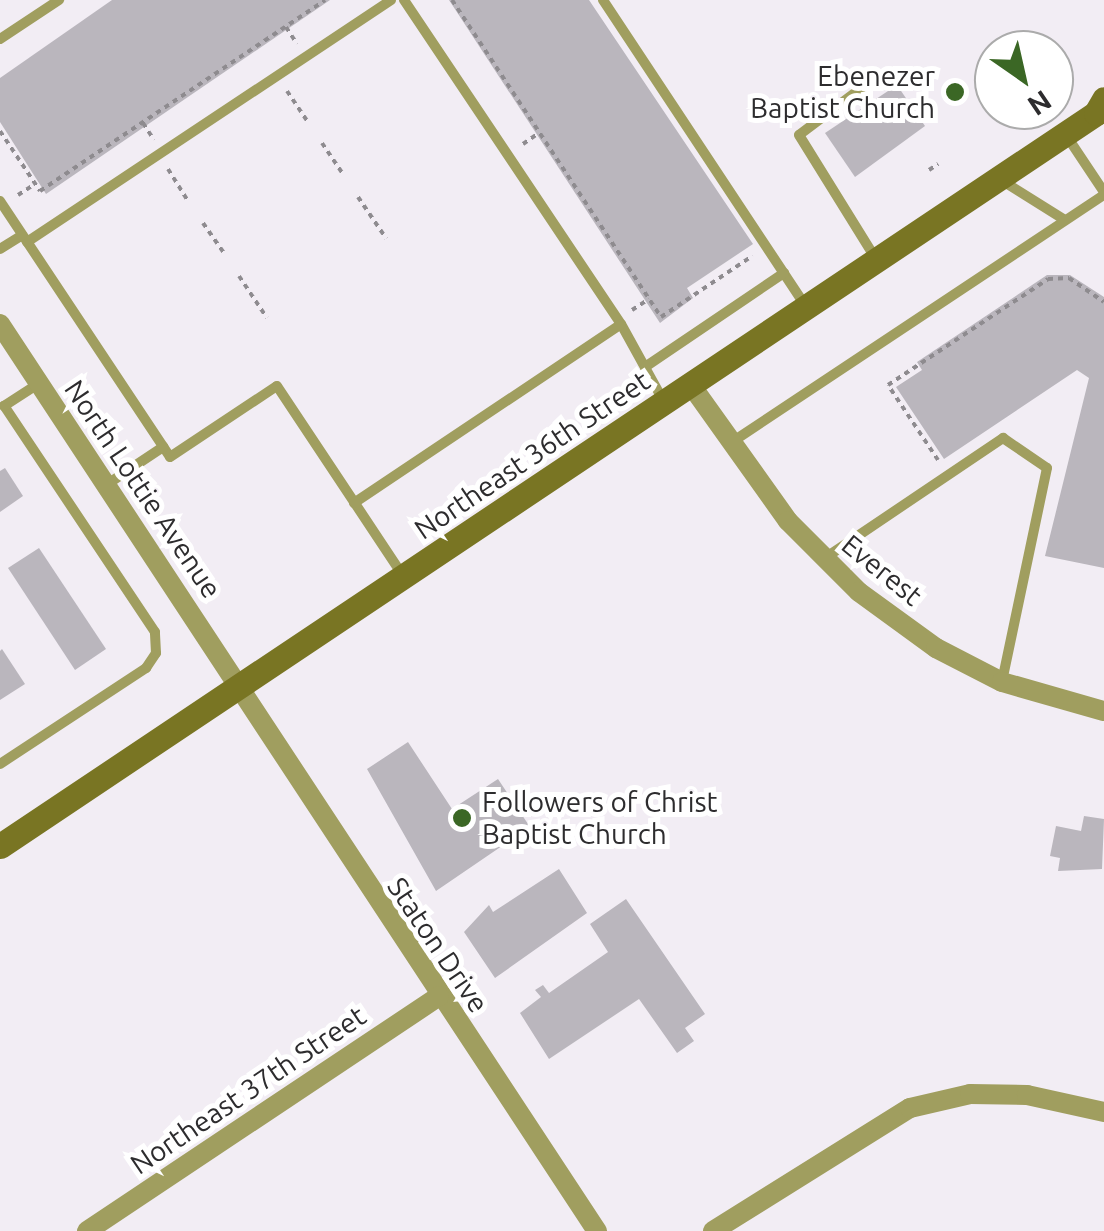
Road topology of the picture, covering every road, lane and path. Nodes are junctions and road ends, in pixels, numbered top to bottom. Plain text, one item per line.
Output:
1 (59, 0) edge
2 (325, 0) edge
3 (391, 0) edge
4 (404, 0) edge
5 (452, 0) edge
6 (603, 0) edge
7 (285, 27) junction
8 (0, 39) edge
9 (302, 52) dead end
10 (868, 83) dead end
11 (286, 89) dead end
12 (1101, 108) edge
13 (307, 120) dead end
14 (142, 122) junction
15 (0, 132) edge
16 (539, 133) junction
17 (1065, 134) junction
18 (157, 144) dead end
19 (322, 144) dead end
20 (508, 154) junction
21 (938, 164) dead end
22 (168, 170) dead end
23 (929, 170) dead end
24 (343, 174) dead end
25 (998, 178) junction
26 (35, 184) junction
27 (1104, 193) edge
28 (358, 197) dead end
29 (188, 200) dead end
30 (2, 203) edge
31 (1065, 220) junction
32 (203, 222) dead end
33 (25, 238) junction
34 (386, 238) dead end
35 (767, 246) junction
36 (0, 249) edge
37 (224, 254) dead end
38 (877, 260) junction
39 (784, 273) junction
40 (239, 276) dead end
41 (1104, 302) edge
42 (806, 308) junction
43 (267, 318) dead end
44 (0, 324) edge
45 (622, 324) junction
46 (645, 367) junction
47 (39, 383) junction
48 (691, 385) junction
49 (664, 402) junction
50 (1, 405) edge
51 (731, 442) junction
52 (164, 447) junction
53 (948, 475) junction
54 (106, 485) junction
55 (354, 502) junction
56 (823, 560) junction
57 (404, 576) junction
58 (1002, 682) junction
59 (237, 687) junction
60 (1104, 711) edge
61 (0, 764) edge
62 (0, 846) edge
63 (440, 996) junction
64 (1104, 1112) edge
65 (87, 1231) edge
66 (597, 1231) edge
67 (713, 1231) edge

1 - 8 lane
2 - 7 path
3 - 33 lane
4 - 20 lane
5 - 16 path
6 - 35 lane
7 - 9 path
7 - 14 path
10 - 38 lane
11 - 13 path
12 - 17 main road, Northeast 36th Street
14 - 18 path
14 - 26 path
15 - 26 path
16 - 20 path
16 - 35 path
17 - 25 main road, Northeast 36th Street
17 - 27 lane
19 - 24 path
20 - 45 lane
21 - 23 path
22 - 29 path
25 - 31 lane
25 - 38 main road, Northeast 36th Street
26 - 30 path
27 - 31 lane
28 - 34 path
30 - 33 lane
31 - 51 lane
32 - 37 path
33 - 36 lane
33 - 52 lane
35 - 39 lane
38 - 42 main road, Northeast 36th Street
39 - 42 lane
39 - 46 lane
40 - 43 path
41 - 53 path
42 - 48 main road, Northeast 36th Street
44 - 47 street, North Lottie Avenue
45 - 46 lane
45 - 55 lane
46 - 49 lane
47 - 50 lane
47 - 54 street, North Lottie Avenue
48 - 49 main road, Northeast 36th Street
48 - 51 street, Everest
49 - 57 main road, Northeast 36th Street
50 - 61 lane
51 - 56 street, Everest
52 - 54 lane
52 - 55 lane
53 - 56 lane
53 - 58 lane
54 - 59 street, North Lottie Avenue
55 - 57 lane
56 - 58 street, Everest
57 - 59 main road, Northeast 36th Street
58 - 60 street, Everest
59 - 62 main road, Northeast 36th Street
59 - 63 street, Staton Drive
63 - 65 street, Northeast 37th Street
63 - 66 street, Staton Drive
64 - 67 street

